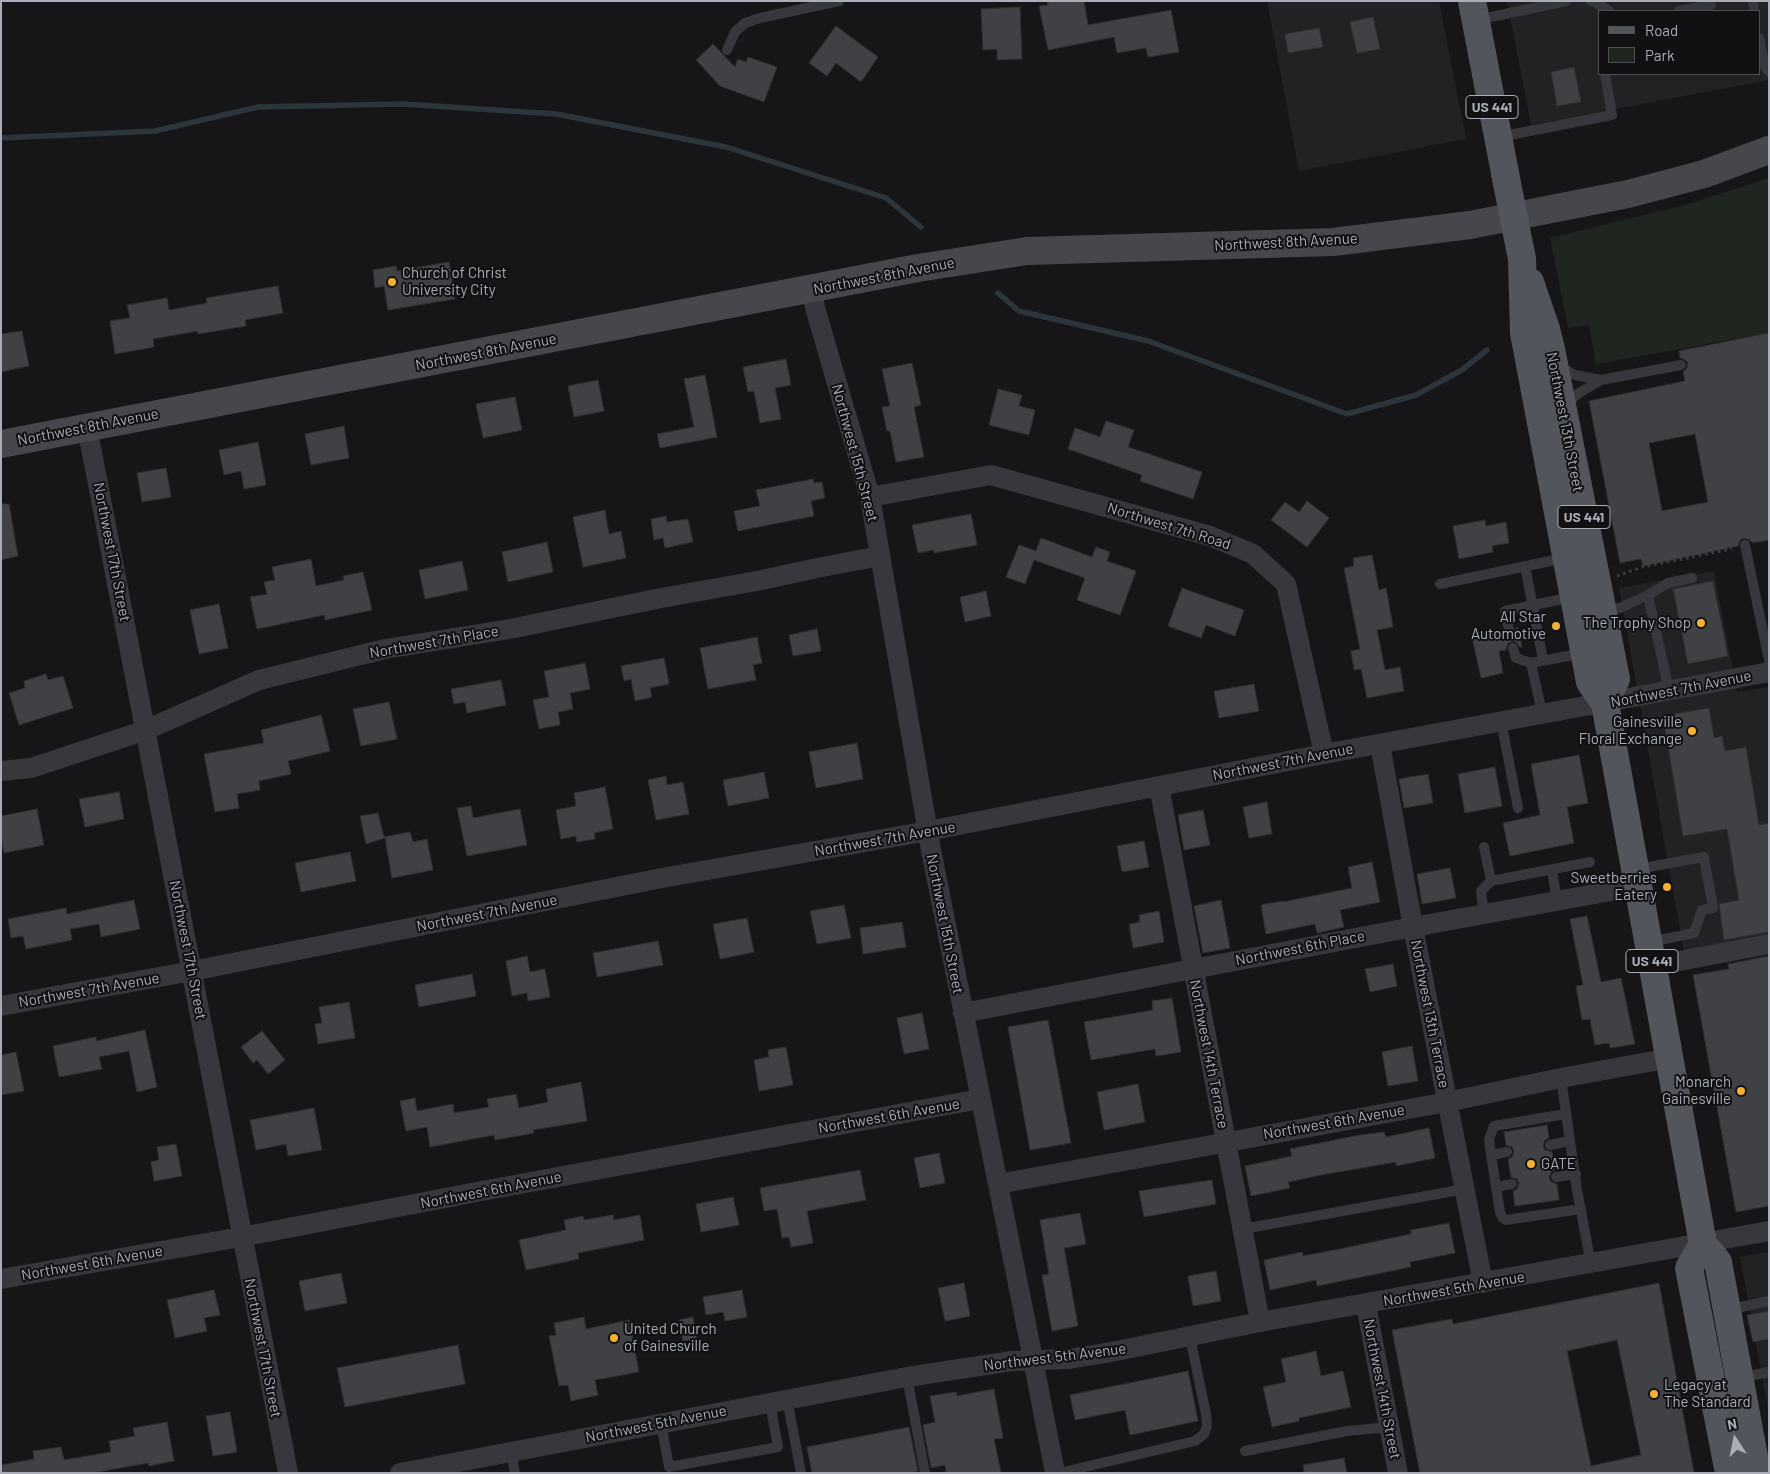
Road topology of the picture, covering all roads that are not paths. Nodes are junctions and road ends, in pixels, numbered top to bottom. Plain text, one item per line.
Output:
1 (839, 1) edge
2 (1566, 1) edge
3 (1591, 1) edge
4 (1711, 5) dead end
5 (1607, 10) edge
6 (1684, 10) edge
7 (1474, 11) edge
8 (1760, 44) edge
9 (727, 50) dead end
10 (1769, 72) edge
11 (1605, 75) edge
12 (1498, 137) junction
13 (1769, 150) edge
14 (1522, 259) junction
15 (811, 289) junction
16 (1553, 362) junction
17 (1681, 365) dead end
18 (1601, 380) junction
19 (1563, 413) junction
20 (88, 427) junction
21 (1, 444) edge
22 (870, 497) junction
23 (1740, 547) road end
24 (880, 556) junction
25 (1566, 558) junction
26 (1525, 566) junction
27 (1692, 578) dead end
28 (1440, 584) dead end
29 (1648, 595) junction
30 (1574, 596) junction
31 (1534, 605) junction
32 (1603, 611) junction
33 (1509, 630) dead end
34 (1513, 648) dead end
35 (1584, 652) junction
36 (1543, 660) junction
37 (1769, 660) edge
38 (1531, 663) junction
39 (1769, 672) edge
40 (1669, 690) junction
41 (1606, 703) junction
42 (1542, 713) junction
43 (1501, 721) junction
44 (146, 730) junction
45 (1380, 744) junction
46 (1324, 754) junction
47 (1, 771) edge
48 (1158, 786) junction
49 (1518, 808) dead end
50 (928, 831) junction
51 (1484, 847) dead end
52 (1590, 862) dead end
53 (1552, 870) junction
54 (1637, 878) junction
55 (1491, 881) junction
56 (1557, 901) junction
57 (1484, 914) junction
58 (1413, 927) junction
59 (1769, 944) edge
60 (1651, 954) junction
61 (1193, 968) junction
62 (192, 971) junction
63 (1, 1006) edge
64 (963, 1013) junction
65 (1670, 1058) junction
66 (1560, 1078) junction
67 (980, 1099) junction
68 (1448, 1102) junction
69 (1566, 1114) junction
70 (1570, 1141) junction
71 (1226, 1142) junction
72 (1550, 1145) dead end
73 (1507, 1152) dead end
74 (1491, 1155) junction
75 (1576, 1174) junction
76 (1556, 1177) dead end
77 (998, 1184) junction
78 (1512, 1184) dead end
79 (1496, 1187) junction
80 (1465, 1188) junction
81 (1581, 1209) junction
82 (1243, 1229) junction
83 (1769, 1231) edge
84 (241, 1237) junction
85 (1702, 1244) junction
86 (1591, 1264) junction
87 (1, 1279) edge
88 (1483, 1283) junction
89 (1769, 1302) edge
90 (1366, 1305) junction
91 (1727, 1310) junction
92 (1260, 1322) junction
93 (1190, 1337) junction
94 (1034, 1360) junction
95 (1769, 1372) edge
96 (907, 1377) junction
97 (1739, 1378) junction
98 (778, 1401) junction
99 (661, 1423) junction
100 (1389, 1427) junction
101 (511, 1451) junction
102 (1245, 1451) dead end
103 (1757, 1458) edge
104 (288, 1473) edge
105 (400, 1473) edge
106 (515, 1473) edge
107 (801, 1473) edge
108 (925, 1473) edge
109 (1055, 1473) edge
110 (1059, 1473) edge
111 (1398, 1473) edge
112 (1729, 1473) edge

1 - 9 lane
2 - 7 lane
3 - 5 lane
4 - 6 lane
7 - 12 main road, Northwest 13th Street / US 441
8 - 10 lane
11 - 12 lane
12 - 14 main road, Northwest 13th Street / US 441, bridge
13 - 15 street, Northwest 8th Avenue
14 - 16 main road, Northwest 13th Street / US 441
14 - 25 main road, Northwest 13th Street / US 441
15 - 20 street, Northwest 8th Avenue
15 - 22 street, Northwest 15th Street
16 - 18 lane
16 - 19 main road, Northwest 13th Street / US 441
17 - 18 lane
18 - 19 lane
19 - 32 main road, Northwest 13th Street / US 441
20 - 21 street, Northwest 8th Avenue
20 - 44 street, Northwest 17th Street
22 - 24 street, Northwest 15th Street
22 - 46 street, Northwest 7th Road
23 - 37 lane
24 - 44 street, Northwest 7th Place
24 - 50 street, Northwest 15th Street
25 - 26 lane
25 - 30 main road, Northwest 13th Street / US 441
26 - 28 lane
26 - 31 lane
27 - 29 lane
29 - 32 lane
29 - 40 lane
30 - 31 lane
30 - 35 main road, Northwest 13th Street / US 441
31 - 33 lane
31 - 36 lane
32 - 41 main road, Northwest 13th Street / US 441
34 - 38 lane
35 - 36 lane
35 - 41 main road, Northwest 13th Street / US 441
36 - 38 lane
38 - 42 lane
39 - 40 street, Northwest 7th Avenue
40 - 41 street, Northwest 7th Avenue
41 - 42 street, Northwest 7th Avenue
41 - 54 main road, Northwest 13th Street / US 441
42 - 43 street, Northwest 7th Avenue
43 - 45 street, Northwest 7th Avenue
43 - 49 lane
44 - 47 street, Northwest 7th Place
44 - 62 street, Northwest 17th Street
45 - 46 street, Northwest 7th Avenue
45 - 58 street, Northwest 13th Terrace
46 - 48 street, Northwest 7th Avenue
48 - 50 street, Northwest 7th Avenue
48 - 61 street, Northwest 14th Terrace
50 - 62 street, Northwest 7th Avenue
50 - 64 street, Northwest 15th Street
51 - 55 lane
52 - 53 lane
53 - 55 lane
53 - 56 lane
54 - 56 street, Northwest 6th Place
54 - 60 main road, Northwest 13th Street / US 441
54 - 60 lane
55 - 57 lane
56 - 57 street, Northwest 6th Place
57 - 58 street, Northwest 6th Place
58 - 61 street, Northwest 6th Place
58 - 68 street, Northwest 13th Terrace
59 - 60 street
60 - 65 main road, Northwest 13th Street / US 441
61 - 64 street, Northwest 6th Place
61 - 71 street, Northwest 14th Terrace
62 - 63 street, Northwest 7th Avenue
62 - 84 street, Northwest 17th Street
64 - 67 street, Northwest 15th Street
65 - 66 street, Northwest 6th Avenue
65 - 85 main road, Northwest 13th Street / US 441
66 - 68 street, Northwest 6th Avenue
66 - 69 lane
67 - 77 street, Northwest 15th Street
67 - 84 street, Northwest 6th Avenue
68 - 71 street, Northwest 6th Avenue
68 - 80 street, Northwest 13th Terrace
69 - 70 lane
69 - 74 lane
70 - 72 lane
70 - 75 lane
71 - 77 street, Northwest 6th Avenue
71 - 82 street, Northwest 14th Terrace
73 - 74 lane
74 - 79 lane
75 - 76 lane
75 - 81 lane
77 - 94 street, Northwest 15th Street
78 - 79 lane
79 - 81 lane
80 - 82 lane
80 - 88 street, Northwest 13th Terrace
81 - 86 lane
82 - 92 street, Northwest 14th Terrace
83 - 85 street, Northwest 5th Avenue
84 - 87 street, Northwest 6th Avenue
84 - 104 street, Northwest 17th Street
85 - 86 street, Northwest 5th Avenue
85 - 91 main road
85 - 112 main road
86 - 88 street, Northwest 5th Avenue
88 - 90 street, Northwest 5th Avenue
89 - 91 lane
90 - 92 street, Northwest 5th Avenue
90 - 100 street, Northwest 14th Street
91 - 97 main road
92 - 93 street, Northwest 5th Avenue
93 - 94 street, Northwest 5th Avenue
93 - 110 lane
94 - 96 street, Northwest 5th Avenue
94 - 109 street, Northwest 15th Street
95 - 97 lane
96 - 98 street, Northwest 5th Avenue
96 - 108 lane
97 - 103 main road
98 - 99 street, Northwest 5th Avenue
98 - 99 lane
98 - 107 lane
99 - 101 street, Northwest 5th Avenue
100 - 102 lane
100 - 111 street, Northwest 14th Street
101 - 105 street, Northwest 5th Avenue
101 - 106 lane

